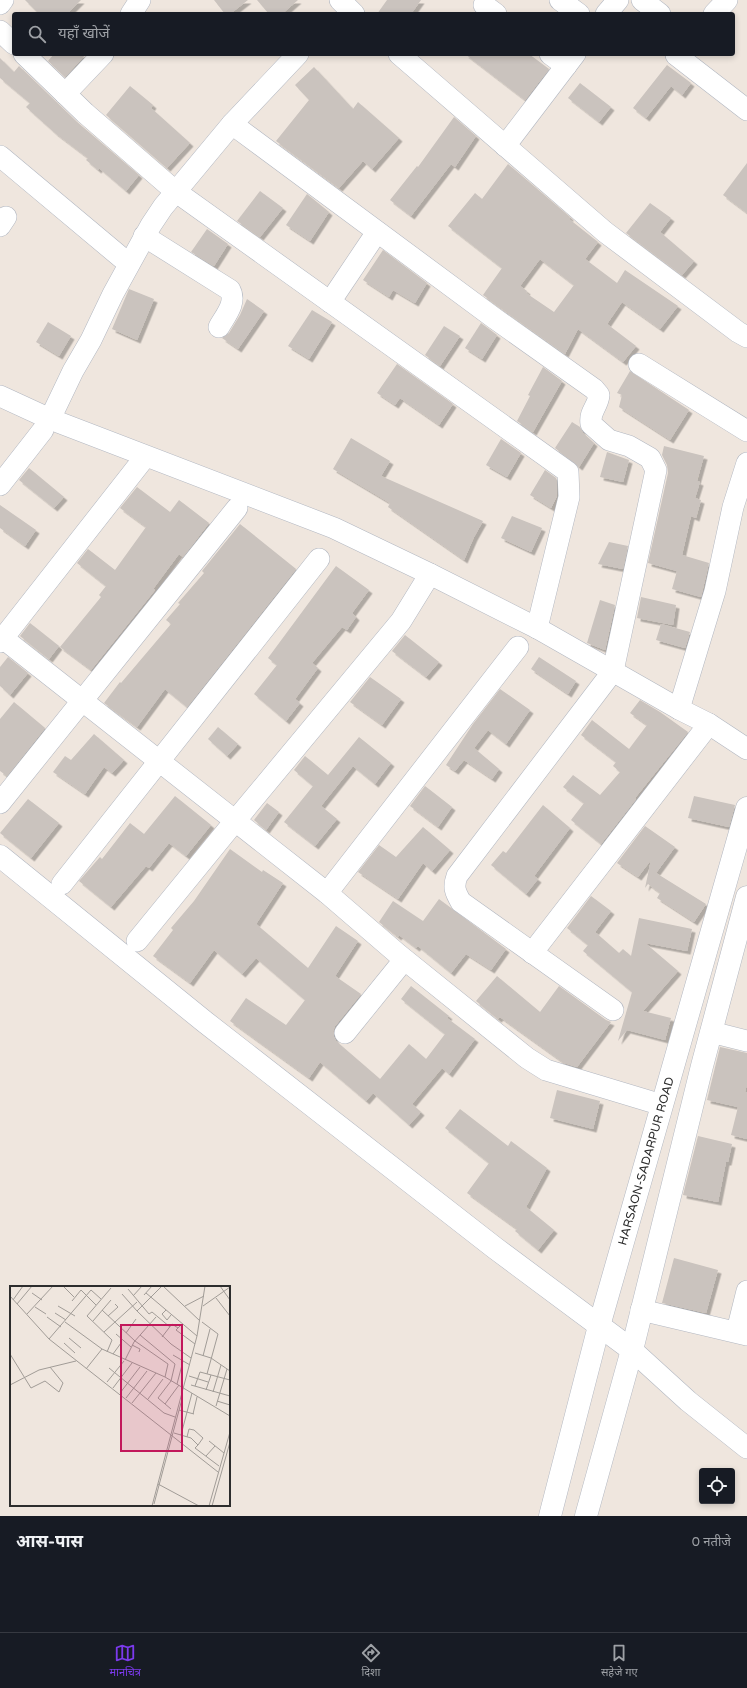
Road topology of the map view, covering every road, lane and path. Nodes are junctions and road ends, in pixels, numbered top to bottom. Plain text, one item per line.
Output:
1 (4, 0) edge
2 (140, 0) edge
3 (560, 0) edge
4 (618, 0) edge
5 (642, 0) edge
6 (727, 0) edge
7 (0, 4) edge
8 (132, 12) edge
9 (576, 12) edge
10 (608, 12) edge
11 (657, 12) edge
12 (716, 12) edge
13 (0, 31) edge
14 (12, 42) edge
15 (26, 56) edge
16 (101, 56) edge
17 (296, 56) edge
18 (401, 56) edge
19 (677, 56) edge
20 (564, 58) edge
21 (65, 94) junction
22 (747, 110) edge
23 (232, 124) junction
24 (505, 146) junction
25 (0, 156) edge
26 (175, 191) junction
27 (377, 232) junction
28 (144, 236) junction
29 (129, 264) junction
30 (330, 302) junction
31 (219, 327) dead end
32 (747, 336) edge
33 (639, 364) dead end
34 (0, 396) edge
35 (46, 424) junction
36 (747, 431) edge
37 (145, 457) junction
38 (747, 463) edge
39 (0, 485) edge
40 (237, 508) dead end
41 (319, 558) dead end
42 (430, 574) junction
43 (537, 628) junction
44 (1, 639) edge
45 (518, 647) dead end
46 (613, 671) junction
47 (82, 701) junction
48 (679, 709) junction
49 (709, 724) junction
50 (747, 749) edge
51 (158, 761) junction
52 (0, 803) edge
53 (747, 808) edge
54 (235, 821) junction
55 (0, 856) edge
56 (62, 884) dead end
57 (327, 893) junction
58 (747, 897) edge
59 (137, 941) dead end
60 (532, 952) junction
61 (404, 960) junction
62 (613, 1010) dead end
63 (711, 1032) junction
64 (345, 1033) dead end
65 (747, 1041) edge
66 (662, 1105) junction
67 (747, 1291) edge
68 (641, 1310) junction
69 (599, 1326) junction
70 (742, 1333) edge
71 (632, 1350) junction
72 (747, 1448) edge
73 (550, 1516) edge
74 (586, 1516) edge

1 - 7 street
2 - 8 street
3 - 9 street
4 - 10 street
5 - 11 street
6 - 12 street
13 - 14 street
15 - 21 street
16 - 21 street
17 - 23 street
18 - 24 street
19 - 22 street
20 - 24 street
21 - 26 street
23 - 26 street
23 - 27 street
24 - 32 street
25 - 29 street
26 - 28 street
26 - 30 street
27 - 30 street
27 - 46 street
28 - 29 street
28 - 31 street
29 - 35 street
30 - 43 street
33 - 36 street
34 - 35 street
35 - 37 street
35 - 39 street
37 - 42 street
37 - 44 street
38 - 48 street
40 - 47 street
41 - 51 street
42 - 43 street
42 - 54 street
43 - 46 street
44 - 47 street
45 - 57 street
46 - 48 street
46 - 60 street
47 - 51 street
47 - 52 street
48 - 49 street
49 - 50 street
49 - 60 street
51 - 54 street
51 - 56 street
53 - 66 street, HARSAON-SADARPUR ROAD
54 - 57 street
54 - 59 street
55 - 69 street
57 - 61 street
58 - 63 street
60 - 62 street
61 - 64 street
61 - 66 street
63 - 65 street
63 - 68 street
66 - 69 street, HARSAON-SADARPUR ROAD
67 - 70 street
68 - 70 street
68 - 71 street
69 - 71 street
69 - 73 street, HARSAON-SADARPUR ROAD
71 - 72 street
71 - 74 street

